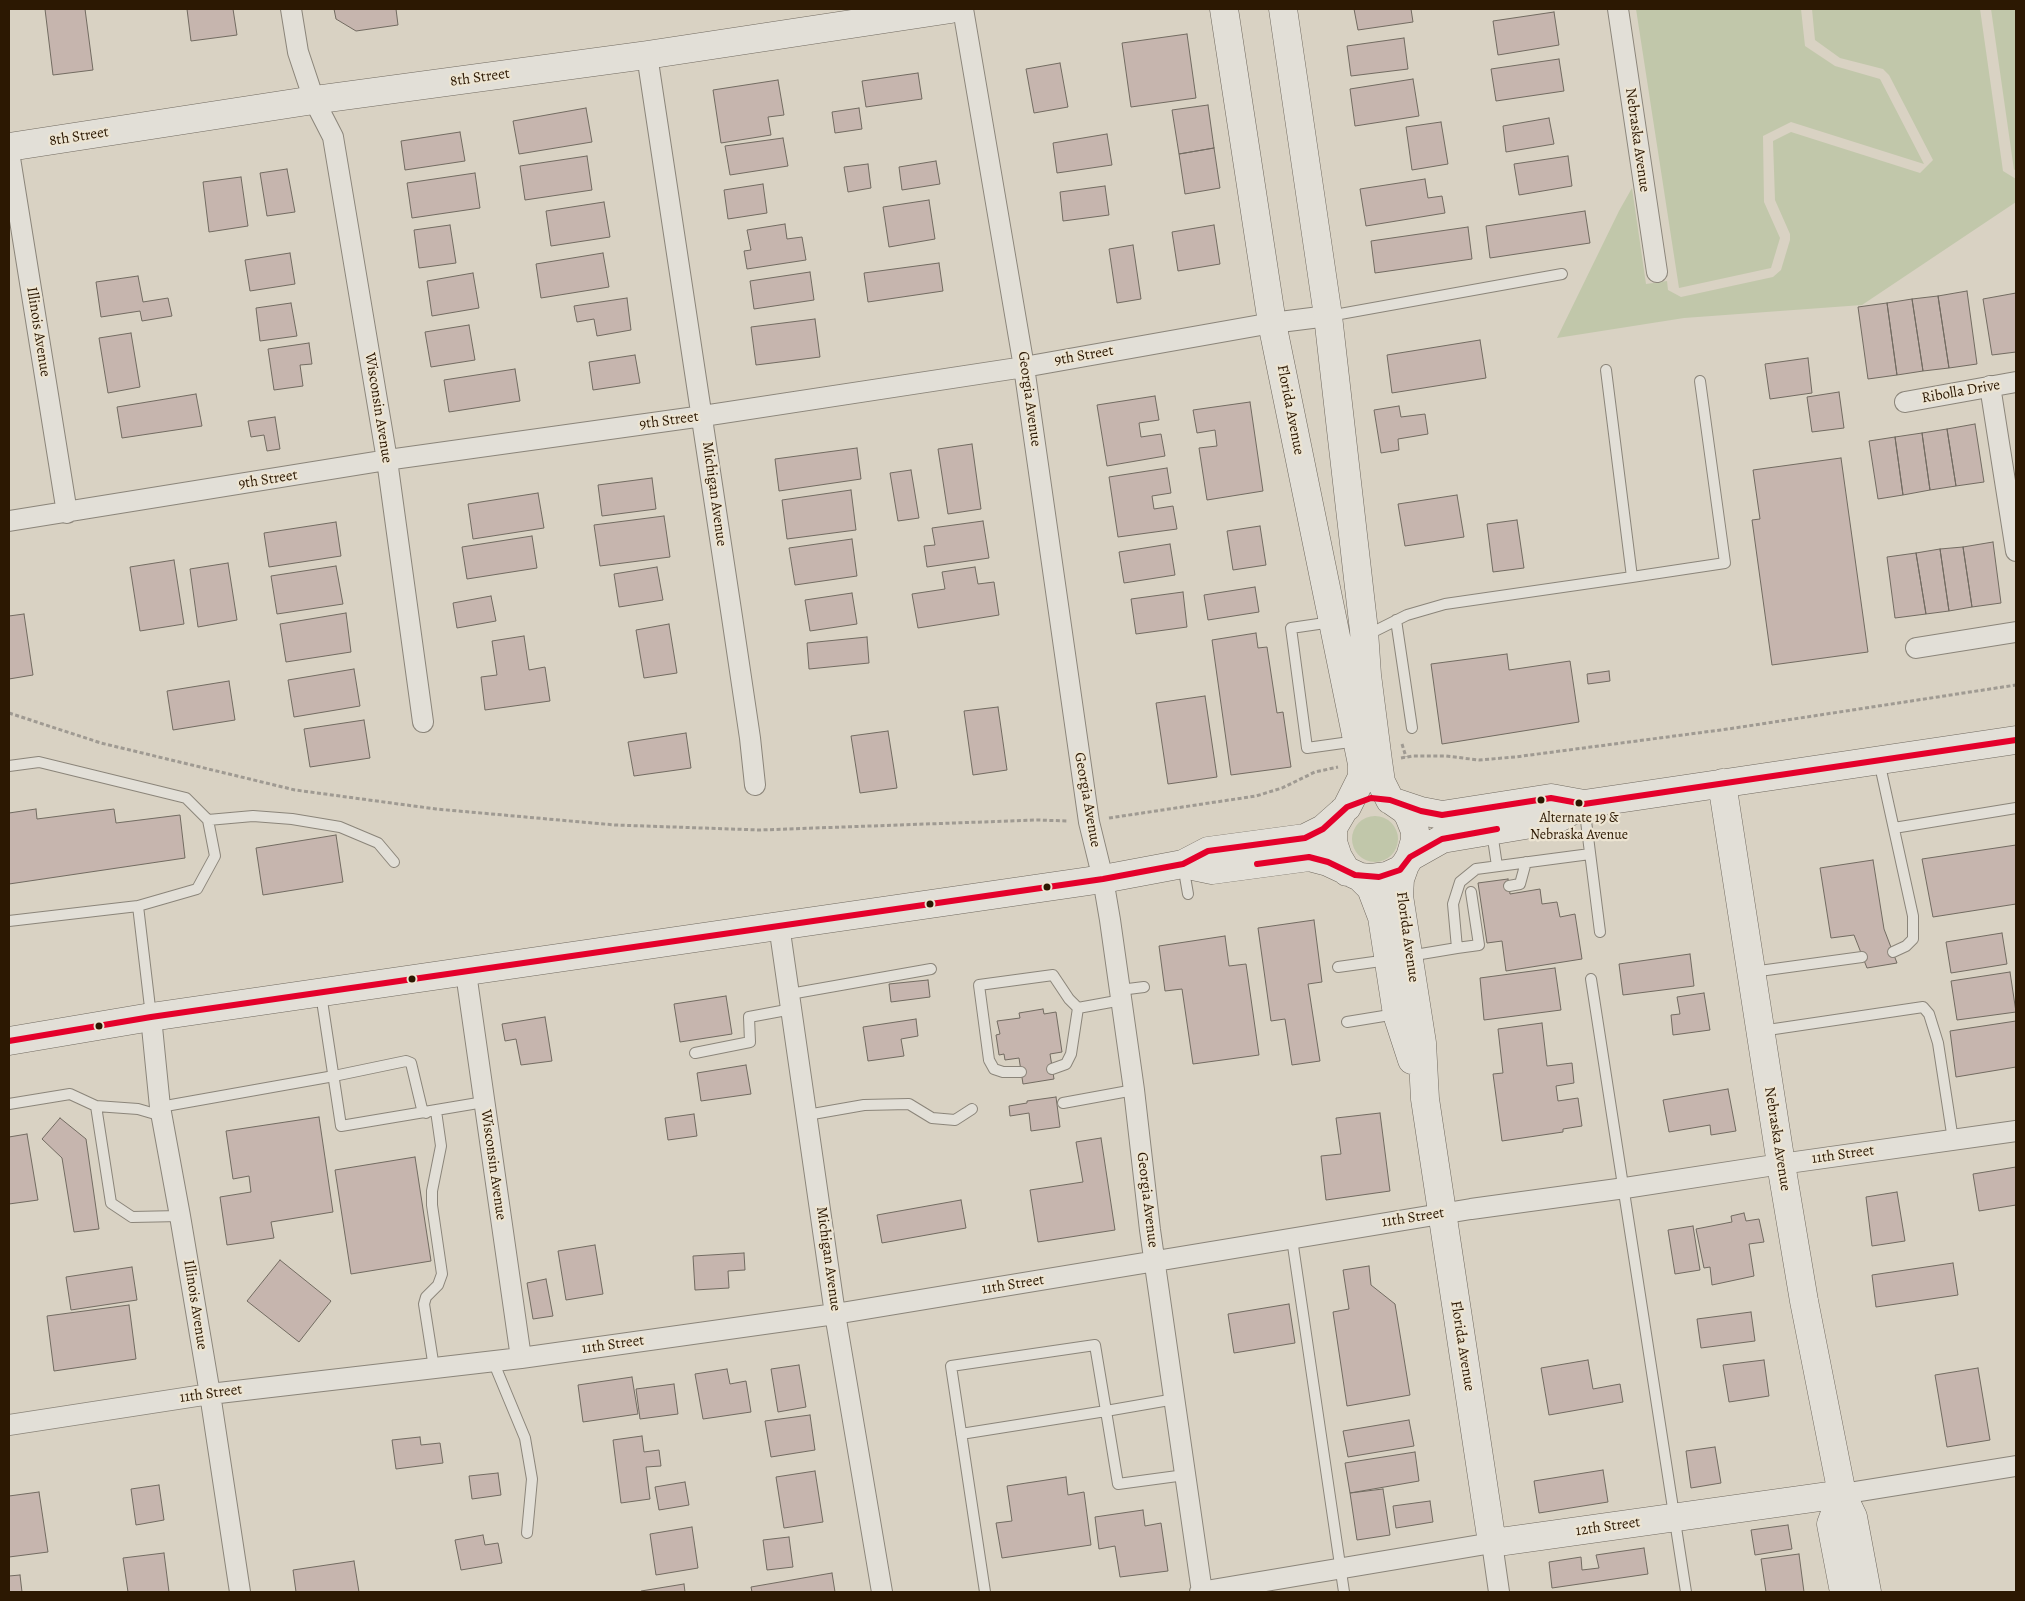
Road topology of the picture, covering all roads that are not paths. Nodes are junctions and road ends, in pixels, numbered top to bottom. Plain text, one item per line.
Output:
1 (291, 9) edge
2 (951, 9) edge
3 (963, 9) edge
4 (1224, 9) edge
5 (1283, 9) edge
6 (1618, 9) edge
7 (848, 17) edge
8 (648, 55) junction
9 (314, 100) junction
10 (9, 148) edge
11 (9, 152) edge
12 (1657, 272) dead end
13 (1562, 274) dead end
14 (1328, 316) junction
15 (1272, 323) junction
16 (1024, 367) junction
17 (1606, 370) dead end
18 (1700, 381) dead end
19 (2016, 382) edge
20 (1990, 386) junction
21 (1905, 402) dead end
22 (702, 416) junction
23 (387, 460) junction
24 (66, 512) junction
25 (9, 521) edge
26 (2016, 551) edge
27 (1632, 577) junction
28 (1396, 620) junction
29 (1333, 622) junction
30 (2016, 632) edge
31 (1364, 637) junction
32 (1916, 648) dead end
33 (423, 722) dead end
34 (1412, 728) dead end
35 (2016, 740) edge
36 (1366, 755) junction
37 (1878, 760) junction
38 (9, 766) edge
39 (1722, 783) junction
40 (755, 785) dead end
41 (1393, 802) junction
42 (1584, 804) junction
43 (2016, 808) edge
44 (1344, 810) junction
45 (208, 820) junction
46 (1894, 828) junction
47 (1491, 830) junction
48 (1590, 854) junction
49 (1407, 861) junction
50 (394, 862) dead end
51 (1526, 862) junction
52 (1183, 864) junction
53 (1497, 866) junction
54 (1354, 874) junction
55 (1103, 879) junction
56 (1509, 886) dead end
57 (1188, 894) dead end
58 (1456, 894) junction
59 (138, 906) junction
60 (9, 921) edge
61 (779, 925) junction
62 (1600, 932) dead end
63 (1458, 948) junction
64 (1893, 952) dead end
65 (1862, 957) dead end
66 (1399, 958) junction
67 (1338, 967) dead end
68 (931, 969) dead end
69 (466, 972) junction
70 (1751, 972) junction
71 (1591, 979) dead end
72 (1144, 987) dead end
73 (322, 994) junction
74 (1121, 995) junction
75 (791, 1002) junction
76 (1078, 1008) junction
77 (1397, 1014) junction
78 (151, 1017) junction
79 (1347, 1022) dead end
80 (1760, 1031) junction
81 (9, 1041) edge
82 (696, 1053) dead end
83 (1052, 1069) dead end
84 (1021, 1072) dead end
85 (334, 1076) junction
86 (1134, 1090) junction
87 (1425, 1099) junction
88 (484, 1102) junction
89 (1064, 1103) dead end
90 (9, 1104) edge
91 (96, 1106) junction
92 (972, 1109) dead end
93 (161, 1111) junction
94 (431, 1112) junction
95 (807, 1115) junction
96 (2016, 1131) edge
97 (1953, 1140) junction
98 (1780, 1164) junction
99 (1625, 1188) junction
100 (1442, 1214) junction
101 (180, 1216) junction
102 (1292, 1239) junction
103 (1156, 1262) junction
104 (836, 1314) junction
105 (521, 1358) junction
106 (493, 1362) junction
107 (434, 1368) junction
108 (210, 1394) junction
109 (1175, 1400) junction
110 (1106, 1411) junction
111 (9, 1425) edge
112 (961, 1434) junction
113 (2016, 1466) edge
114 (1185, 1475) junction
115 (1842, 1494) junction
116 (1675, 1517) junction
117 (527, 1533) dead end
118 (1492, 1543) junction
119 (1340, 1569) junction
120 (240, 1592) edge
121 (882, 1592) edge
122 (985, 1592) edge
123 (1201, 1592) edge
124 (1344, 1592) edge
125 (1499, 1592) edge
126 (1686, 1592) edge
127 (1844, 1592) edge
128 (1867, 1592) edge

1 - 9 street, Wisconsin Avenue
2 - 7 main road, 8th Street
3 - 16 street, Georgia Avenue
4 - 15 main road, Florida Avenue
5 - 14 main road, Florida Avenue
6 - 12 street, Nebraska Avenue
7 - 8 main road, 8th Street
8 - 9 main road, 8th Street
8 - 22 street, Michigan Avenue
9 - 10 main road, 8th Street
9 - 23 street, Wisconsin Avenue
11 - 24 street, Illinois Avenue
13 - 14 lane
14 - 15 street, 9th Street
14 - 31 main road, Florida Avenue
15 - 16 street, 9th Street
15 - 29 main road, Florida Avenue
16 - 22 street, 9th Street
16 - 55 street, Georgia Avenue
17 - 27 lane
18 - 27 lane
19 - 20 street, Ribolla Drive
20 - 21 street, Ribolla Drive
20 - 26 street
22 - 23 street, 9th Street
22 - 40 street, Michigan Avenue
23 - 24 street, 9th Street
23 - 33 street, Wisconsin Avenue
24 - 25 street, 9th Street
27 - 28 lane
28 - 31 lane
28 - 34 lane
29 - 36 main road, Florida Avenue
29 - 36 lane
30 - 32 street
31 - 36 main road, Florida Avenue
35 - 37 main road
36 - 41 main road, Florida Avenue
36 - 44 main road, Florida Avenue
37 - 39 main road
37 - 46 lane
38 - 45 lane
39 - 42 main road
39 - 70 main road, Nebraska Avenue
41 - 42 main road
41 - 44 main road
41 - 49 main road
42 - 47 main road
42 - 48 lane
43 - 46 lane
44 - 52 main road
44 - 54 main road
45 - 50 lane
45 - 59 lane
46 - 64 lane
47 - 49 main road
47 - 53 lane
48 - 51 lane
48 - 62 lane
49 - 54 main road
49 - 66 main road, Florida Avenue
51 - 53 lane
51 - 56 lane
52 - 54 main road
52 - 55 main road
52 - 57 lane
53 - 58 lane
54 - 66 main road, Florida Avenue
55 - 61 main road
55 - 74 street, Georgia Avenue
58 - 63 lane
58 - 63 lane
59 - 60 lane
59 - 78 lane
61 - 69 main road
61 - 75 street, Michigan Avenue
63 - 66 lane
65 - 70 lane
66 - 67 lane
66 - 77 main road, Florida Avenue
66 - 87 main road, Florida Avenue
68 - 75 lane
69 - 73 main road
69 - 88 street, Wisconsin Avenue
70 - 80 main road, Nebraska Avenue
71 - 99 lane
72 - 74 lane
73 - 78 main road
73 - 85 lane
74 - 76 lane
74 - 86 street, Georgia Avenue
75 - 82 lane
75 - 95 street, Michigan Avenue
76 - 83 lane
76 - 84 lane
77 - 79 lane
77 - 87 main road, Florida Avenue
78 - 81 main road
78 - 93 street, Illinois Avenue
80 - 97 lane
80 - 98 main road, Nebraska Avenue
85 - 93 lane
85 - 94 lane
85 - 94 lane
86 - 89 lane
86 - 103 street, Georgia Avenue
87 - 100 main road, Florida Avenue
88 - 94 lane
88 - 105 street, Wisconsin Avenue
90 - 91 lane
91 - 93 lane
91 - 101 lane
92 - 95 lane
93 - 101 street, Illinois Avenue
94 - 107 lane
95 - 104 street, Michigan Avenue
96 - 97 street, 11th Street
97 - 98 street, 11th Street
98 - 99 street, 11th Street
98 - 115 main road, Nebraska Avenue
99 - 100 street, 11th Street
99 - 116 lane
100 - 102 street, 11th Street
100 - 118 main road, Florida Avenue
101 - 108 street, Illinois Avenue
102 - 103 street, 11th Street
102 - 119 lane
103 - 104 street, 11th Street
103 - 109 street, Georgia Avenue
104 - 105 street, 11th Street
104 - 121 street, Michigan Avenue
105 - 106 street, 11th Street
106 - 107 street, 11th Street
106 - 117 lane
107 - 108 street, 11th Street
108 - 111 street, 11th Street
108 - 120 street, Illinois Avenue
109 - 110 lane
109 - 114 street, Georgia Avenue
110 - 112 lane
110 - 112 lane
110 - 114 lane
112 - 122 lane
113 - 115 street, 12th Street
114 - 123 street, Georgia Avenue
115 - 116 main road, 12th Street
115 - 127 main road, Nebraska Avenue
115 - 128 main road, Nebraska Avenue
116 - 118 main road, 12th Street
116 - 126 lane
118 - 119 street, 12th Street
118 - 125 street, Florida Avenue
119 - 123 street, 12th Street
119 - 124 lane

